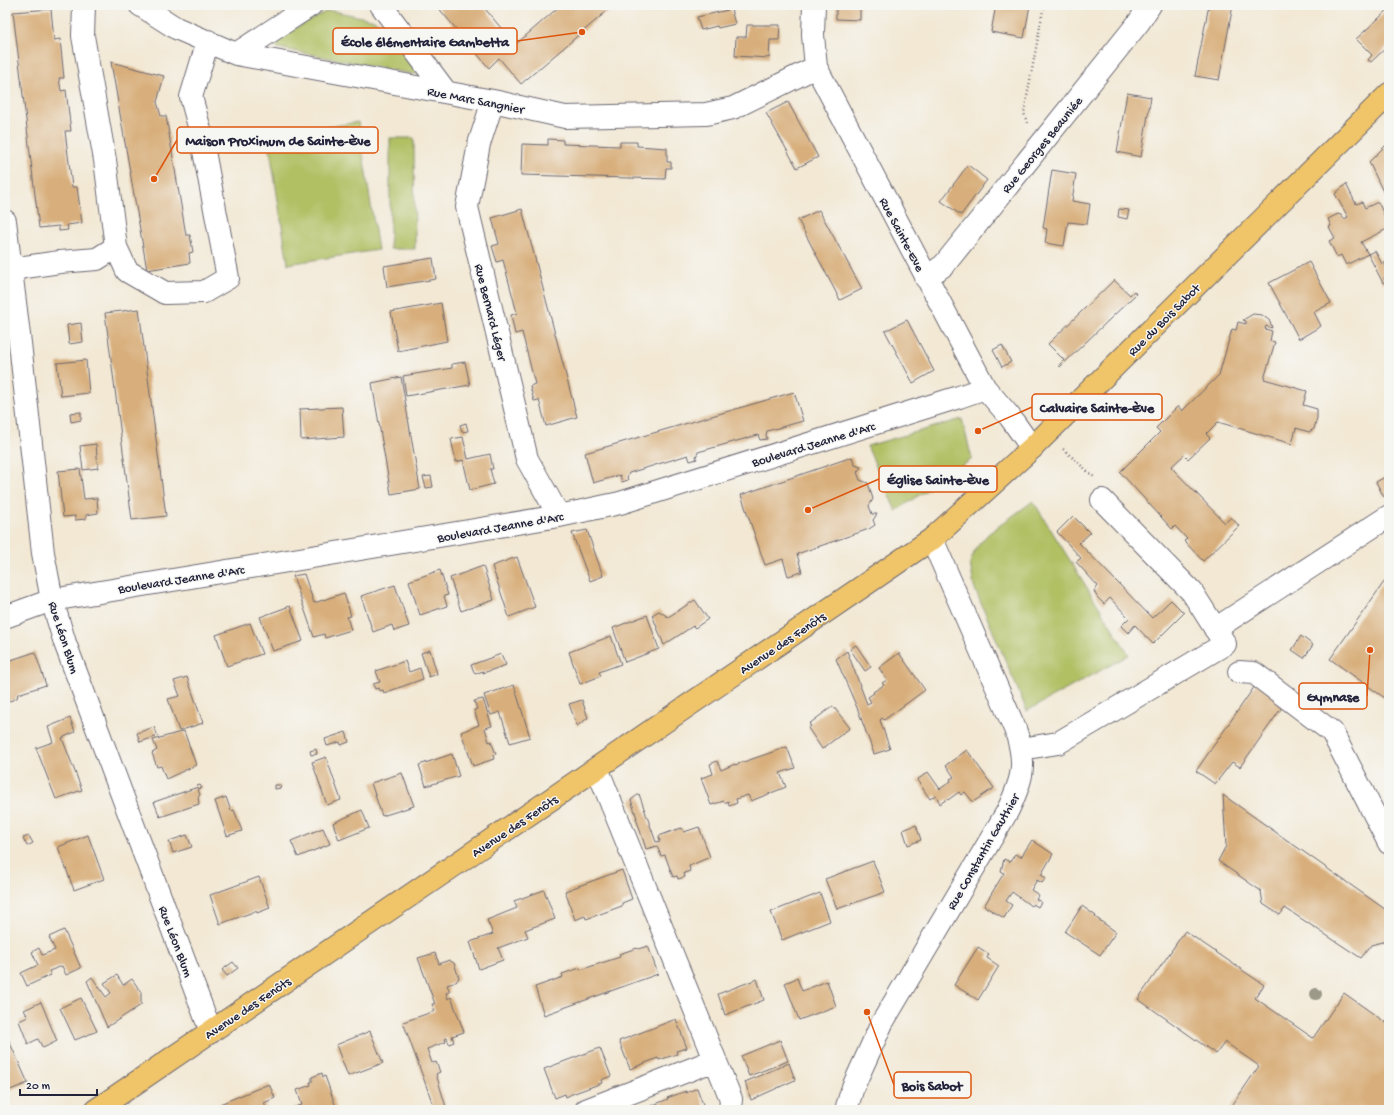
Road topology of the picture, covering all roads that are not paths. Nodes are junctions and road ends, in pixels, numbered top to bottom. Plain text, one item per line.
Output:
1 (84, 5) edge
2 (140, 5) edge
3 (311, 5) edge
4 (381, 5) edge
5 (814, 5) edge
6 (1150, 5) edge
7 (208, 41) junction
8 (236, 54) junction
9 (816, 67) junction
10 (446, 92) junction
11 (1389, 94) edge
12 (493, 101) junction
13 (5, 221) edge
14 (116, 247) junction
15 (11, 269) junction
16 (926, 278) junction
17 (13, 344) edge
18 (985, 388) junction
19 (1039, 441) junction
20 (1102, 500) road end
21 (559, 516) junction
22 (1389, 516) edge
23 (932, 539) junction
24 (52, 600) junction
25 (5, 617) edge
26 (1216, 629) junction
27 (1239, 672) dead end
28 (1021, 749) junction
29 (597, 768) junction
30 (1389, 843) edge
31 (211, 1032) junction
32 (715, 1060) junction
33 (96, 1110) edge
34 (586, 1110) edge
35 (730, 1110) edge
36 (846, 1110) edge

1 - 14 street
2 - 7 street, Rue Marc Sangnier
3 - 8 street
4 - 10 street
5 - 9 street, Rue Sainte-Eve
6 - 16 street, Rue Georges Beauniée
7 - 8 street, Rue Marc Sangnier
7 - 14 street
8 - 10 street, Rue Marc Sangnier
9 - 12 street, Rue Marc Sangnier
9 - 16 street, Rue Sainte-Eve
10 - 12 street, Rue Marc Sangnier
11 - 19 main road, Rue du Bois Sabot
12 - 21 street, Rue Bernard Léger
13 - 15 street, Rue Léon Blum
14 - 15 street
15 - 17 street, Rue Léon Blum
16 - 18 street, Rue Sainte-Eve
17 - 24 street, Rue Léon Blum
18 - 19 street, Rue Sainte-Eve
18 - 21 street, Boulevard Jeanne d'Arc
19 - 23 main road, Rue du Bois Sabot
20 - 26 street
21 - 24 street, Boulevard Jeanne d'Arc
22 - 26 street
23 - 28 street, Rue Constantin Gauthier
23 - 29 main road, Avenue des Fenôts
24 - 25 street, Boulevard Jeanne d'Arc
24 - 31 street, Rue Léon Blum
26 - 28 street
27 - 30 street
28 - 36 street, Rue Constantin Gauthier
29 - 31 main road, Avenue des Fenôts
29 - 32 street
31 - 33 main road, Avenue des Fenôts
32 - 34 street
32 - 35 street

